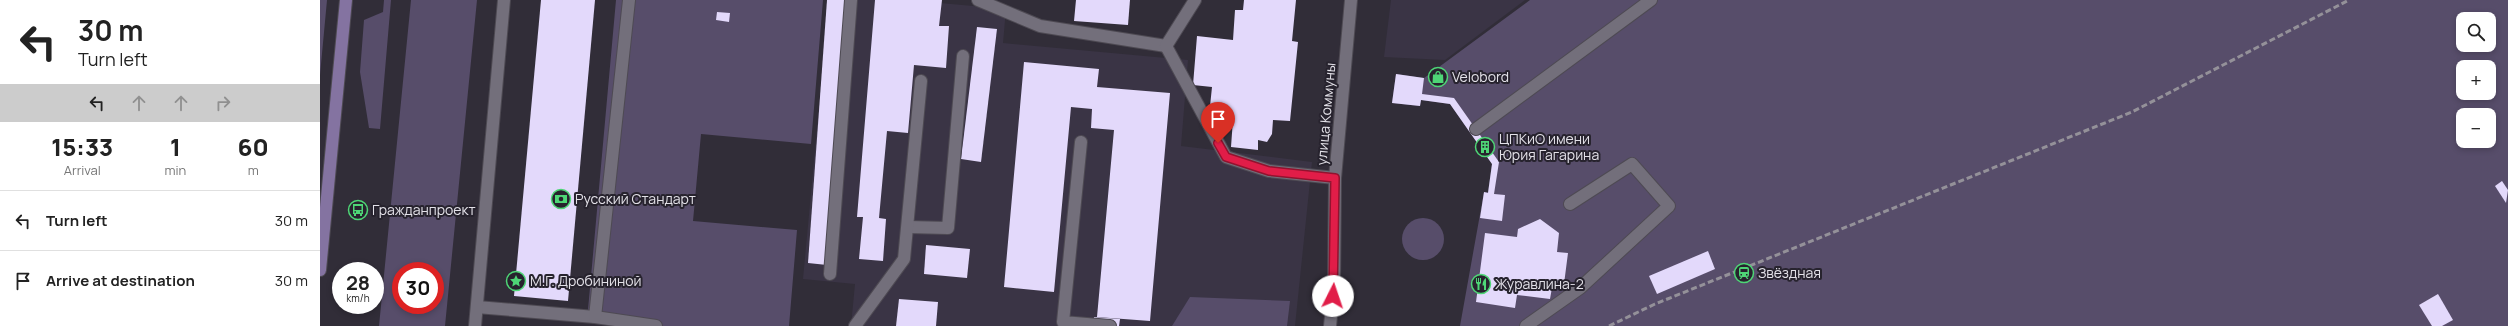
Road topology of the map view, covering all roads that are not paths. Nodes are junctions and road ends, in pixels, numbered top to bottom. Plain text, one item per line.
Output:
1 (346, 0) edge
2 (504, 0) edge
3 (628, 0) edge
4 (851, 0) edge
5 (978, 0) edge
6 (1195, 0) edge
7 (1351, 0) edge
8 (1650, 0) edge
9 (1166, 46) junction
10 (963, 56) dead end
11 (921, 81) dead end
12 (1476, 129) dead end
13 (1081, 142) dead end
14 (1335, 178) junction
15 (1570, 204) dead end
16 (908, 227) junction
17 (320, 270) edge
18 (830, 274) dead end
19 (477, 307) junction
20 (595, 316) junction
21 (475, 326) edge
22 (656, 326) edge
23 (855, 326) edge
24 (1110, 326) edge
25 (1330, 326) edge
26 (1526, 326) edge

1 - 17 main road
2 - 19 street
3 - 20 street
4 - 18 street
5 - 9 street
6 - 9 street
7 - 14 street, улица Коммуны
8 - 12 street
9 - 14 street
10 - 16 street
11 - 16 street
13 - 24 street
14 - 25 street, улица Коммуны
15 - 26 street
16 - 23 street
19 - 20 street
19 - 21 street
20 - 22 street

